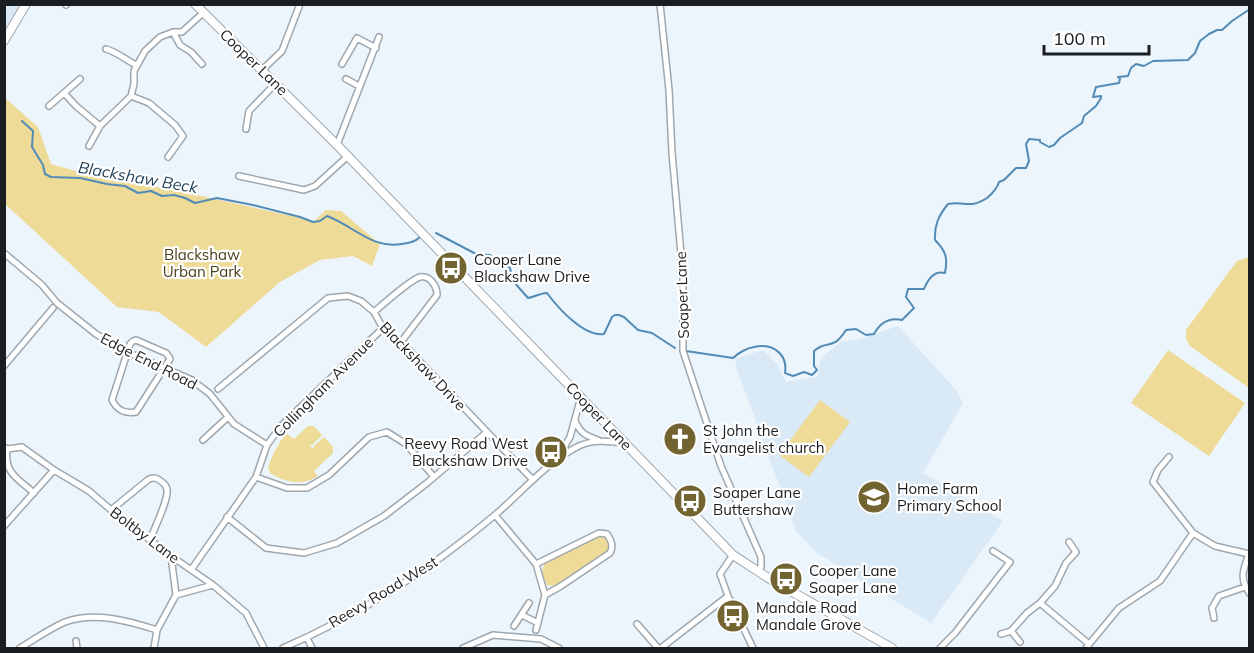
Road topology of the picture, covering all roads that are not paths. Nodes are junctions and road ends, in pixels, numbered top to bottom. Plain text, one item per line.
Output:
1 (26, 4) edge
2 (195, 4) edge
3 (300, 4) edge
4 (660, 4) edge
5 (203, 13) junction
6 (173, 32) junction
7 (379, 37) dead end
8 (4, 41) edge
9 (376, 48) junction
10 (106, 49) dead end
11 (202, 64) dead end
12 (342, 64) dead end
13 (136, 65) junction
14 (262, 70) junction
15 (80, 79) dead end
16 (346, 79) dead end
17 (276, 83) junction
18 (359, 86) junction
19 (64, 93) junction
20 (132, 96) junction
21 (49, 106) dead end
22 (100, 126) junction
23 (246, 129) dead end
24 (337, 145) junction
25 (89, 146) dead end
26 (348, 156) junction
27 (168, 157) dead end
28 (239, 176) dead end
29 (5, 253) edge
30 (53, 308) dead end
31 (374, 312) junction
32 (383, 328) junction
33 (401, 342) junction
34 (127, 352) junction
35 (4, 366) edge
36 (164, 369) junction
37 (218, 389) dead end
38 (581, 397) junction
39 (228, 417) junction
40 (575, 421) junction
41 (487, 432) junction
42 (203, 440) dead end
43 (602, 441) junction
44 (626, 443) junction
45 (267, 445) junction
46 (5, 448) edge
47 (1169, 457) dead end
48 (556, 460) junction
49 (54, 470) junction
50 (256, 477) junction
51 (434, 477) junction
52 (533, 480) junction
53 (1153, 482) junction
54 (1145, 484) dead end
55 (34, 493) junction
56 (111, 510) junction
57 (495, 515) junction
58 (227, 517) junction
59 (4, 526) edge
60 (1192, 533) junction
61 (150, 540) junction
62 (1069, 542) dead end
63 (993, 551) dead end
64 (1249, 554) edge
65 (733, 555) junction
66 (171, 556) junction
67 (1014, 556) dead end
68 (1010, 562) junction
69 (536, 564) junction
70 (191, 570) junction
71 (759, 572) junction
72 (213, 585) junction
73 (1245, 587) junction
74 (1250, 594) edge
75 (176, 595) junction
76 (545, 596) junction
77 (728, 596) junction
78 (529, 603) dead end
79 (1040, 603) junction
80 (522, 615) junction
81 (1214, 618) dead end
82 (538, 623) junction
83 (637, 624) dead end
84 (514, 626) dead end
85 (157, 630) junction
86 (536, 630) dead end
87 (1011, 631) junction
88 (1001, 634) dead end
89 (307, 638) junction
90 (76, 641) dead end
91 (1020, 642) dead end
92 (1088, 646) edge
93 (20, 648) edge
94 (77, 648) edge
95 (154, 648) edge
96 (264, 648) edge
97 (283, 648) edge
98 (312, 648) edge
99 (463, 648) edge
100 (559, 648) edge
101 (659, 648) edge
102 (753, 648) edge
103 (892, 648) edge
104 (940, 648) edge

1 - 8 main road
2 - 5 main road, Cooper Lane
3 - 14 street
4 - 71 street, Soaper Lane
5 - 6 street
5 - 14 main road, Cooper Lane
6 - 11 street
6 - 13 street
7 - 9 street
9 - 12 street
9 - 18 street
10 - 13 street
13 - 20 street
14 - 17 main road, Cooper Lane
15 - 19 street
16 - 18 street
17 - 23 street
17 - 24 main road, Cooper Lane
18 - 24 street
19 - 21 street
19 - 22 street
20 - 22 street
20 - 27 street
22 - 25 street
24 - 26 main road, Cooper Lane
26 - 28 street
26 - 38 main road, Cooper Lane
29 - 34 street, Edge End Road
30 - 35 street
31 - 32 street, Blackshaw Drive
31 - 33 street
31 - 37 street, Blackshaw Drive
32 - 33 street, Blackshaw Drive
32 - 45 street, Collingham Avenue
33 - 41 street, Blackshaw Drive
34 - 36 street, Edge End Road
34 - 36 street
34 - 36 street
36 - 39 street, Edge End Road
38 - 40 street
38 - 44 main road, Cooper Lane
39 - 42 street
39 - 45 street, Edge End Road
40 - 43 street
40 - 48 street
41 - 51 street
41 - 52 street, Blackshaw Drive
43 - 44 street
43 - 48 street
44 - 65 main road, Cooper Lane
45 - 50 street, Collingham Avenue
46 - 49 street, Boltby Lane
46 - 55 street, Boltby Lane
47 - 53 street
48 - 52 street, Reevy Road West
49 - 55 street
49 - 56 street, Boltby Lane
50 - 51 street
50 - 58 street, Collingham Avenue
51 - 58 street
52 - 57 street, Reevy Road West
53 - 54 street
53 - 60 street
55 - 59 street
56 - 61 street, Boltby Lane
56 - 61 street
57 - 69 street
57 - 89 street, Reevy Road West
58 - 70 street, Collingham Avenue
60 - 64 street
60 - 92 street
61 - 66 street, Boltby Lane
62 - 79 street
63 - 68 street
64 - 73 street
65 - 71 main road, Cooper Lane
65 - 77 street
66 - 70 street, Boltby Lane
66 - 75 street
67 - 68 street
68 - 104 street
69 - 76 street
69 - 76 street
70 - 72 street, Boltby Lane
71 - 103 main road, Cooper Lane
72 - 75 street
72 - 96 street, Boltby Lane
73 - 74 street
73 - 81 street
75 - 85 street
76 - 82 street
77 - 101 street
77 - 102 street
78 - 80 street
79 - 87 street
79 - 92 street
80 - 82 street
80 - 84 street
82 - 86 street
83 - 101 street
85 - 93 street
85 - 95 street
87 - 88 street
87 - 91 street
89 - 97 street, Reevy Road West
89 - 98 street
90 - 94 street
99 - 100 street

